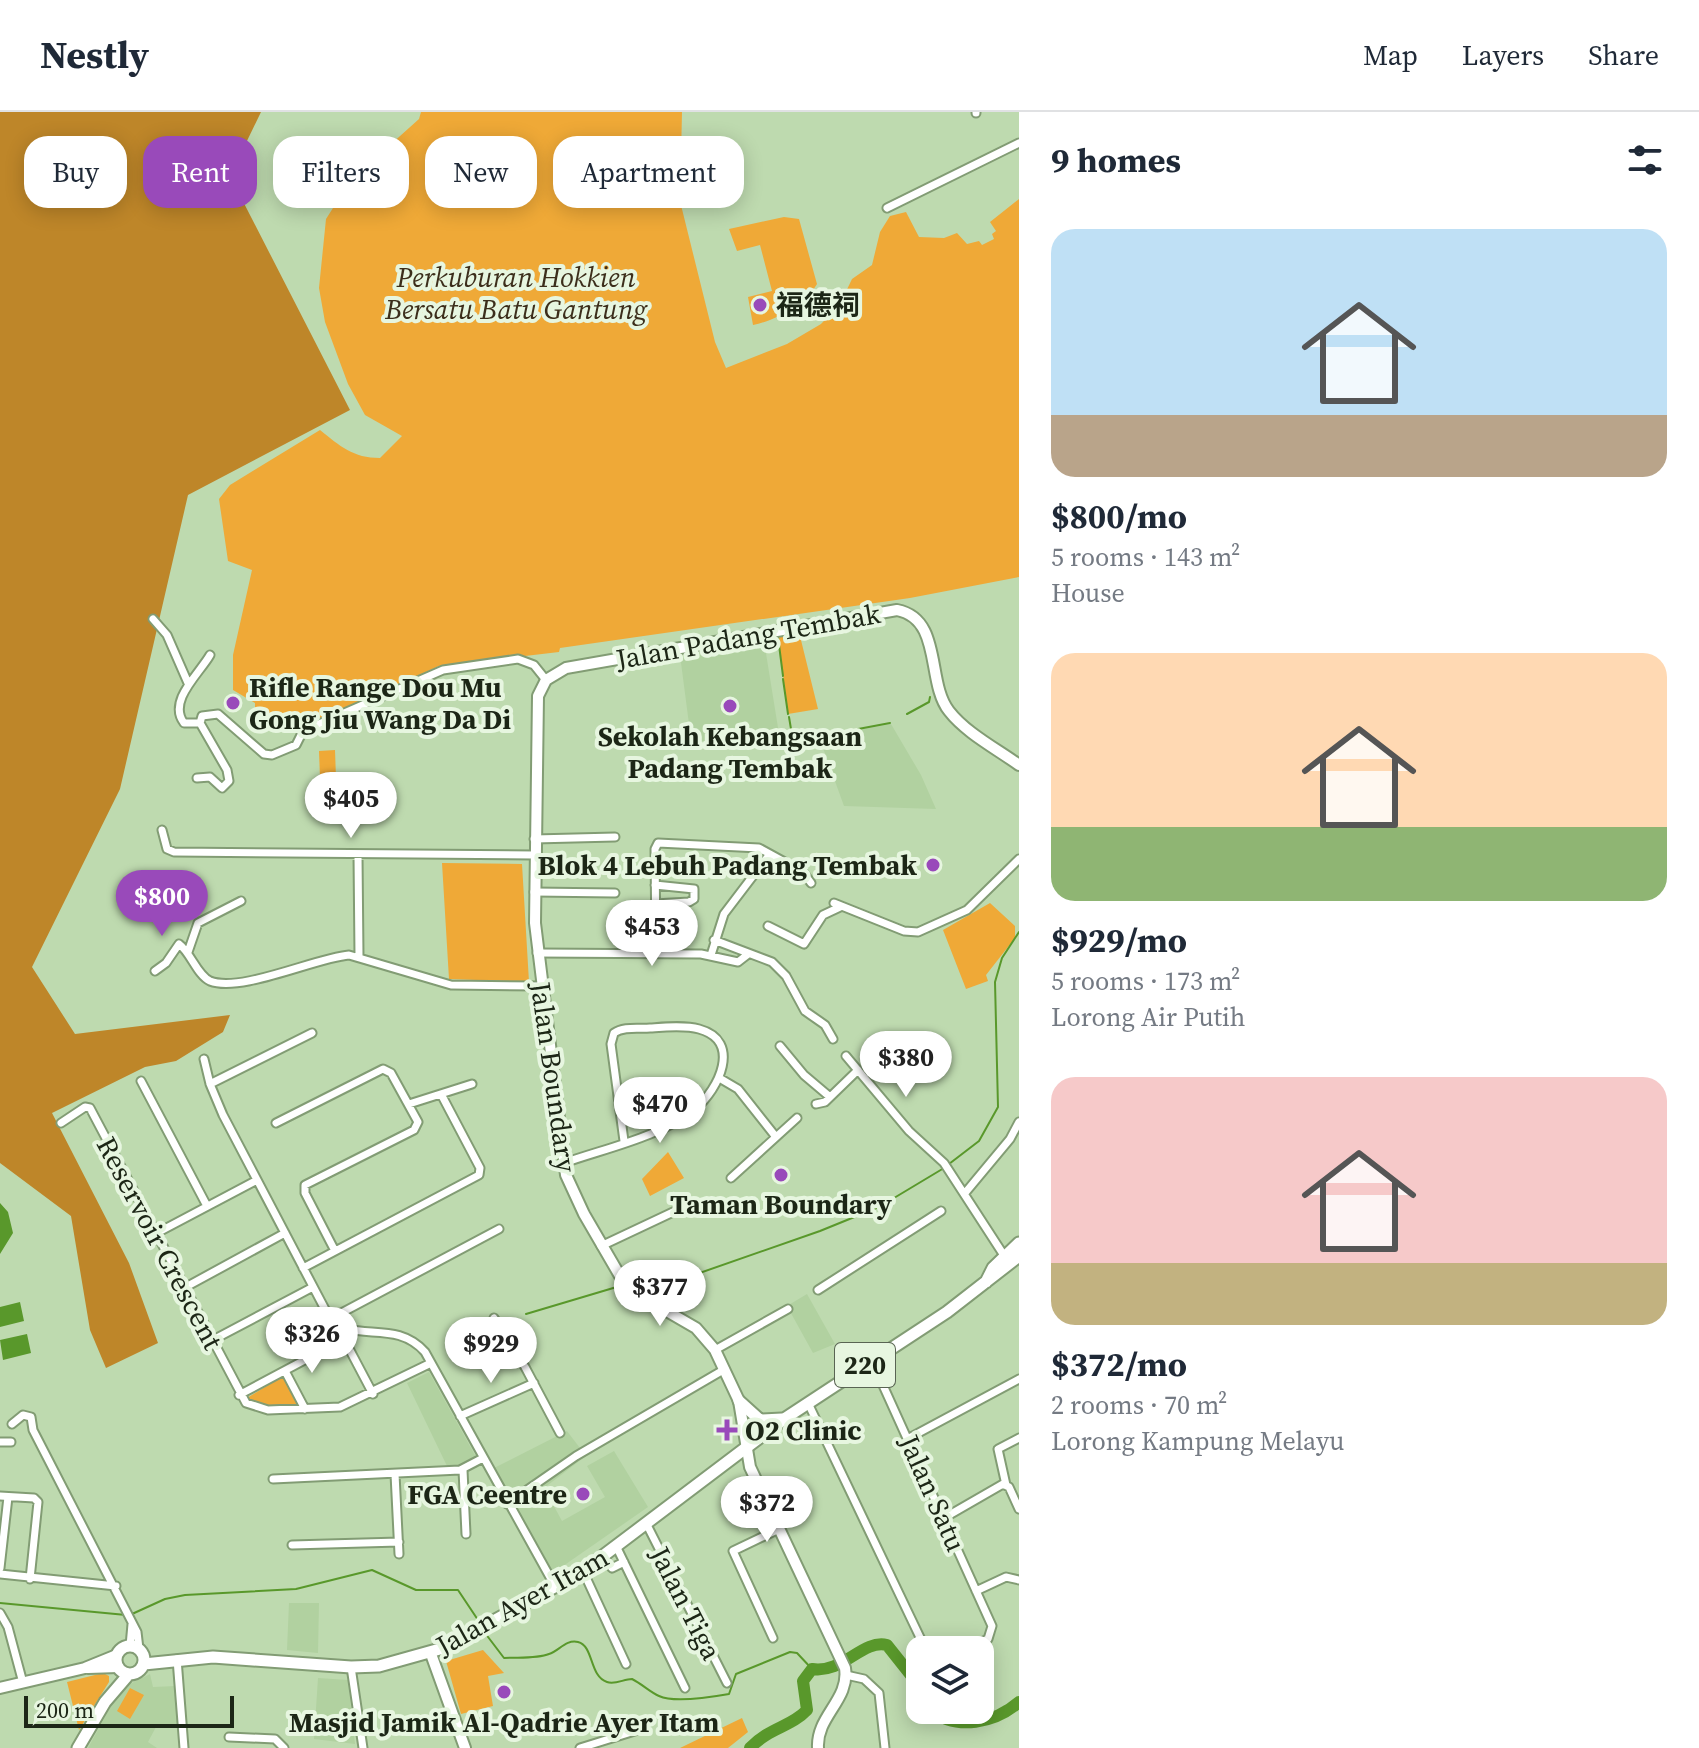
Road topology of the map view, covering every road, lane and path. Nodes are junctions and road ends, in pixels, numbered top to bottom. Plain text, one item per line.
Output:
1 (1019, 143) edge
2 (887, 208) dead end
3 (153, 619) dead end
4 (210, 655) dead end
5 (546, 680) junction
6 (188, 683) junction
7 (200, 723) junction
8 (1019, 765) edge
9 (197, 778) dead end
10 (162, 830) dead end
11 (615, 837) dead end
12 (534, 839) junction
13 (358, 855) junction
14 (534, 855) junction
15 (769, 855) junction
16 (1019, 859) edge
17 (811, 883) dead end
18 (655, 885) junction
19 (534, 892) junction
20 (615, 893) dead end
21 (241, 901) dead end
22 (655, 904) junction
23 (768, 926) dead end
24 (714, 940) junction
25 (188, 952) junction
26 (537, 953) junction
27 (656, 953) junction
28 (711, 955) junction
29 (747, 955) junction
30 (359, 956) junction
31 (155, 971) dead end
32 (540, 986) junction
33 (312, 1033) dead end
34 (833, 1039) dead end
35 (780, 1046) dead end
36 (846, 1056) dead end
37 (204, 1059) dead end
38 (858, 1070) junction
39 (721, 1079) junction
40 (141, 1081) dead end
41 (210, 1084) junction
42 (472, 1084) dead end
43 (441, 1094) junction
44 (830, 1097) junction
45 (409, 1104) junction
46 (816, 1104) dead end
47 (797, 1118) dead end
48 (1019, 1122) edge
49 (61, 1123) dead end
50 (276, 1123) dead end
51 (776, 1137) junction
52 (624, 1141) junction
53 (564, 1163) junction
54 (731, 1178) dead end
55 (257, 1180) junction
56 (965, 1193) junction
57 (688, 1205) dead end
58 (207, 1206) junction
59 (941, 1211) dead end
60 (499, 1229) dead end
61 (285, 1233) junction
62 (155, 1234) junction
63 (601, 1246) junction
64 (1018, 1250) edge
65 (335, 1251) junction
66 (1005, 1257) junction
67 (303, 1268) junction
68 (985, 1283) junction
69 (313, 1287) junction
70 (184, 1288) junction
71 (818, 1290) dead end
72 (788, 1309) dead end
73 (329, 1317) junction
74 (494, 1318) dead end
75 (347, 1330) junction
76 (293, 1333) dead end
77 (344, 1339) junction
78 (211, 1341) junction
79 (716, 1352) junction
80 (872, 1361) junction
81 (431, 1363) junction
82 (725, 1369) junction
83 (285, 1371) junction
84 (711, 1376) junction
85 (1019, 1379) edge
86 (534, 1383) junction
87 (373, 1394) junction
88 (239, 1395) junction
89 (739, 1401) junction
90 (808, 1403) junction
91 (305, 1409) junction
92 (460, 1416) junction
93 (784, 1419) junction
94 (12, 1424) dead end
95 (560, 1433) dead end
96 (909, 1438) junction
97 (1019, 1438) edge
98 (0, 1442) edge
99 (11, 1442) dead end
100 (745, 1447) junction
101 (483, 1458) junction
102 (463, 1470) junction
103 (395, 1474) junction
104 (273, 1479) dead end
105 (1006, 1485) junction
106 (4, 1496) edge
107 (1017, 1498) edge
108 (507, 1504) junction
109 (1019, 1509) edge
110 (944, 1518) junction
111 (646, 1523) junction
112 (779, 1529) junction
113 (466, 1534) dead end
114 (399, 1542) junction
115 (292, 1545) dead end
116 (617, 1548) junction
117 (399, 1554) dead end
118 (603, 1557) junction
119 (624, 1562) junction
120 (0, 1568) edge
121 (583, 1571) junction
122 (0, 1574) edge
123 (30, 1579) junction
124 (1019, 1580) edge
125 (116, 1586) junction
126 (556, 1588) junction
127 (976, 1591) junction
128 (0, 1613) edge
129 (919, 1636) edge
130 (989, 1636) edge
131 (773, 1638) dead end
132 (139, 1654) junction
133 (431, 1654) junction
134 (172, 1659) junction
135 (626, 1664) dead end
136 (121, 1666) junction
137 (351, 1667) junction
138 (846, 1672) junction
139 (23, 1683) junction
140 (727, 1683) dead end
141 (0, 1688) edge
142 (685, 1688) dead end
143 (638, 1730) dead end
144 (229, 1737) dead end
145 (78, 1748) edge
146 (184, 1748) edge
147 (284, 1748) edge
148 (363, 1748) edge
149 (465, 1748) edge
150 (580, 1748) edge
151 (818, 1748) edge
152 (885, 1748) edge

1 - 2 street
3 - 6 street
4 - 6 street
5 - 7 street
5 - 8 street, Jalan Padang Tembak
5 - 12 street, Jalan Boundary
6 - 7 street
7 - 9 street
10 - 13 street
11 - 12 street
12 - 14 street, Jalan Boundary
13 - 14 street
13 - 30 street
14 - 19 street, Jalan Boundary
15 - 17 street
15 - 18 street
15 - 24 street
16 - 23 street
18 - 22 street
18 - 22 street
19 - 20 street
19 - 26 street, Jalan Boundary
21 - 25 street
22 - 27 street
24 - 28 street
24 - 29 street
25 - 30 street
25 - 31 street
26 - 27 street
26 - 32 street, Jalan Boundary
27 - 28 street
28 - 29 street
29 - 34 street
30 - 32 street
32 - 53 street, Jalan Boundary
33 - 41 street
35 - 44 street
36 - 38 street
37 - 41 street
38 - 44 street
38 - 56 street
39 - 51 street
39 - 52 street
39 - 52 street
40 - 58 street
41 - 55 street
42 - 43 street
43 - 45 street
43 - 65 street
44 - 46 street
45 - 50 street
45 - 65 street
47 - 51 street
48 - 56 street
49 - 62 street, Reservoir Crescent
51 - 54 street
52 - 53 street
53 - 63 street, Jalan Boundary
55 - 58 street
55 - 61 street
56 - 66 street
57 - 63 street
58 - 62 street
59 - 71 street
60 - 73 street
61 - 67 street
61 - 70 street
62 - 70 street, Reservoir Crescent
63 - 79 street, Jalan Boundary
64 - 66 main road, Jalan Ayer Itam / 220
64 - 68 main road, Jalan Ayer Itam / 220
65 - 67 street
66 - 68 main road, Jalan Ayer Itam / 220
67 - 69 street
68 - 80 main road, Jalan Ayer Itam / 220
69 - 73 street
69 - 78 street
70 - 78 street, Reservoir Crescent
72 - 79 street
73 - 75 street
73 - 76 street
74 - 86 street
75 - 77 street
75 - 81 street
77 - 83 street
77 - 87 street
78 - 88 street, Reservoir Crescent
79 - 82 street, Jalan Boundary
79 - 84 street
80 - 90 main road, Jalan Ayer Itam / 220
80 - 96 street, Jalan Satu
81 - 87 street
81 - 92 street
82 - 84 street
82 - 89 street, Jalan Boundary
83 - 88 street
83 - 91 street
84 - 108 street
85 - 96 street
86 - 92 street
86 - 95 street
87 - 91 street
88 - 91 street
89 - 93 main road
89 - 100 street, Jalan Boundary
90 - 93 main road, Jalan Ayer Itam / 220
90 - 129 street
92 - 101 street
93 - 100 main road, Jalan Ayer Itam / 220
94 - 125 street
96 - 110 street, Jalan Satu
97 - 105 street
98 - 99 street
100 - 111 main road, Jalan Ayer Itam / 220
100 - 112 street, Jalan Boundary
101 - 102 street
101 - 108 street
102 - 103 street
102 - 113 street
103 - 104 street
103 - 114 street
105 - 107 street
105 - 110 street
106 - 120 street
106 - 123 street
107 - 109 street
108 - 126 street
110 - 127 street, Jalan Satu
111 - 116 main road, Jalan Ayer Itam / 220
111 - 140 street, Jalan Tiga
112 - 131 street
112 - 138 street, Jalan Boundary
114 - 115 street
114 - 117 street
116 - 118 main road, Jalan Ayer Itam / 220
116 - 119 street
118 - 119 street
118 - 121 main road, Jalan Ayer Itam / 220
119 - 142 street
121 - 126 main road, Jalan Ayer Itam / 220
121 - 135 street
122 - 123 street
123 - 125 street
124 - 127 street
125 - 132 street
126 - 133 main road, Jalan Ayer Itam / 220
127 - 130 street, Jalan Satu
128 - 139 street
132 - 134 main road, Jalan Ayer Itam / 220
132 - 136 main road
132 - 136 main road
133 - 137 main road, Jalan Ayer Itam / 220
133 - 149 street
134 - 137 main road, Jalan Ayer Itam / 220
134 - 146 street
136 - 139 street
136 - 145 main road
137 - 148 street
138 - 151 street
138 - 152 street
139 - 141 street
143 - 150 street
144 - 147 street

